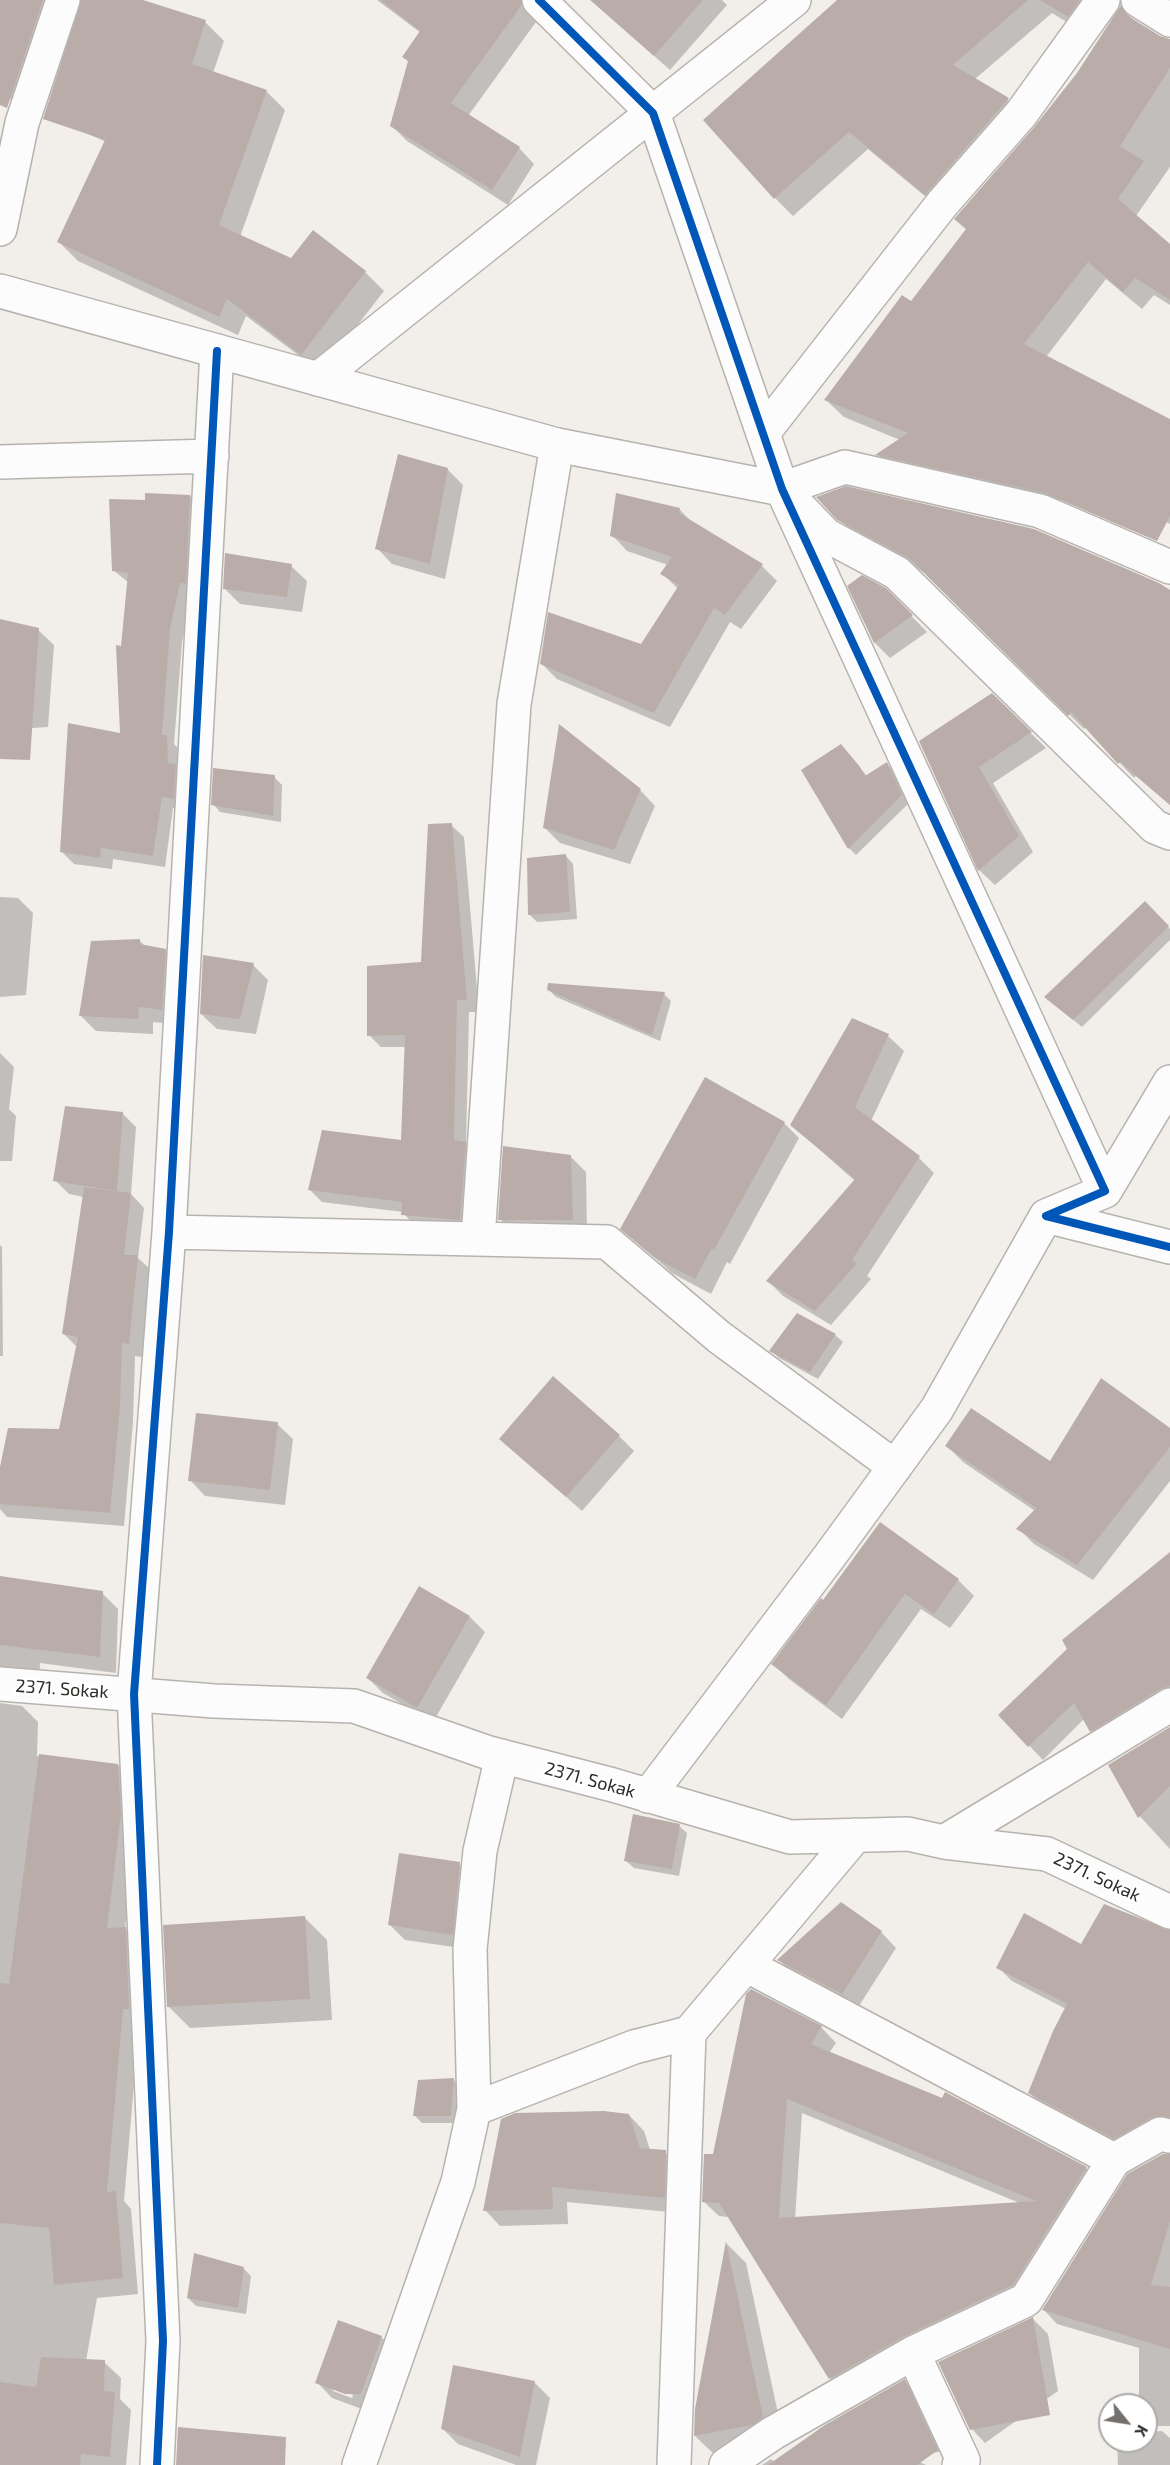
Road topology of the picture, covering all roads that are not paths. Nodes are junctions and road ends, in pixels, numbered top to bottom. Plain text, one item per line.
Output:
1 (63, 0) edge
2 (539, 0) edge
3 (794, 0) edge
4 (1103, 0) edge
5 (1138, 0) edge
6 (1170, 20) edge
7 (653, 113) junction
8 (0, 229) edge
9 (0, 291) edge
10 (217, 351) junction
11 (318, 379) junction
12 (763, 433) junction
13 (556, 445) junction
14 (212, 456) junction
15 (0, 462) edge
16 (782, 489) junction
17 (1170, 567) edge
18 (1170, 833) edge
19 (1170, 1082) edge
20 (1105, 1191) junction
21 (1046, 1216) junction
22 (169, 1232) junction
23 (478, 1239) junction
24 (1170, 1247) edge
25 (895, 1467) junction
26 (0, 1684) edge
27 (134, 1694) junction
28 (1170, 1705) edge
29 (502, 1756) junction
30 (648, 1796) junction
31 (856, 1835) junction
32 (944, 1842) junction
33 (1170, 1912) edge
34 (746, 1965) junction
35 (689, 2033) junction
36 (474, 2109) junction
37 (1170, 2136) edge
38 (1113, 2160) junction
39 (913, 2353) junction
40 (157, 2465) edge
41 (359, 2465) edge
42 (674, 2465) edge
43 (726, 2465) edge
44 (959, 2465) edge

1 - 8 street
2 - 7 street
3 - 7 street
4 - 12 street
5 - 6 street
7 - 11 street
7 - 12 street
9 - 10 street
10 - 11 street
10 - 14 street
11 - 13 street
12 - 16 street
13 - 16 street
13 - 23 street
14 - 15 street
14 - 22 street
16 - 17 street
16 - 18 street
16 - 20 street
19 - 20 street
20 - 21 street
21 - 24 street
21 - 25 street
22 - 23 street
22 - 27 street
23 - 25 street
25 - 30 street
26 - 27 street, 2371. Sokak
27 - 29 street, 2371. Sokak
27 - 40 street
28 - 32 street
29 - 30 street, 2371. Sokak
29 - 36 street
30 - 31 street, 2371. Sokak
31 - 32 street, 2371. Sokak
31 - 34 street
32 - 33 street, 2371. Sokak
34 - 35 street
34 - 38 street
35 - 36 street
35 - 42 street
36 - 41 street
37 - 38 street
38 - 39 street
39 - 43 street
39 - 44 street

